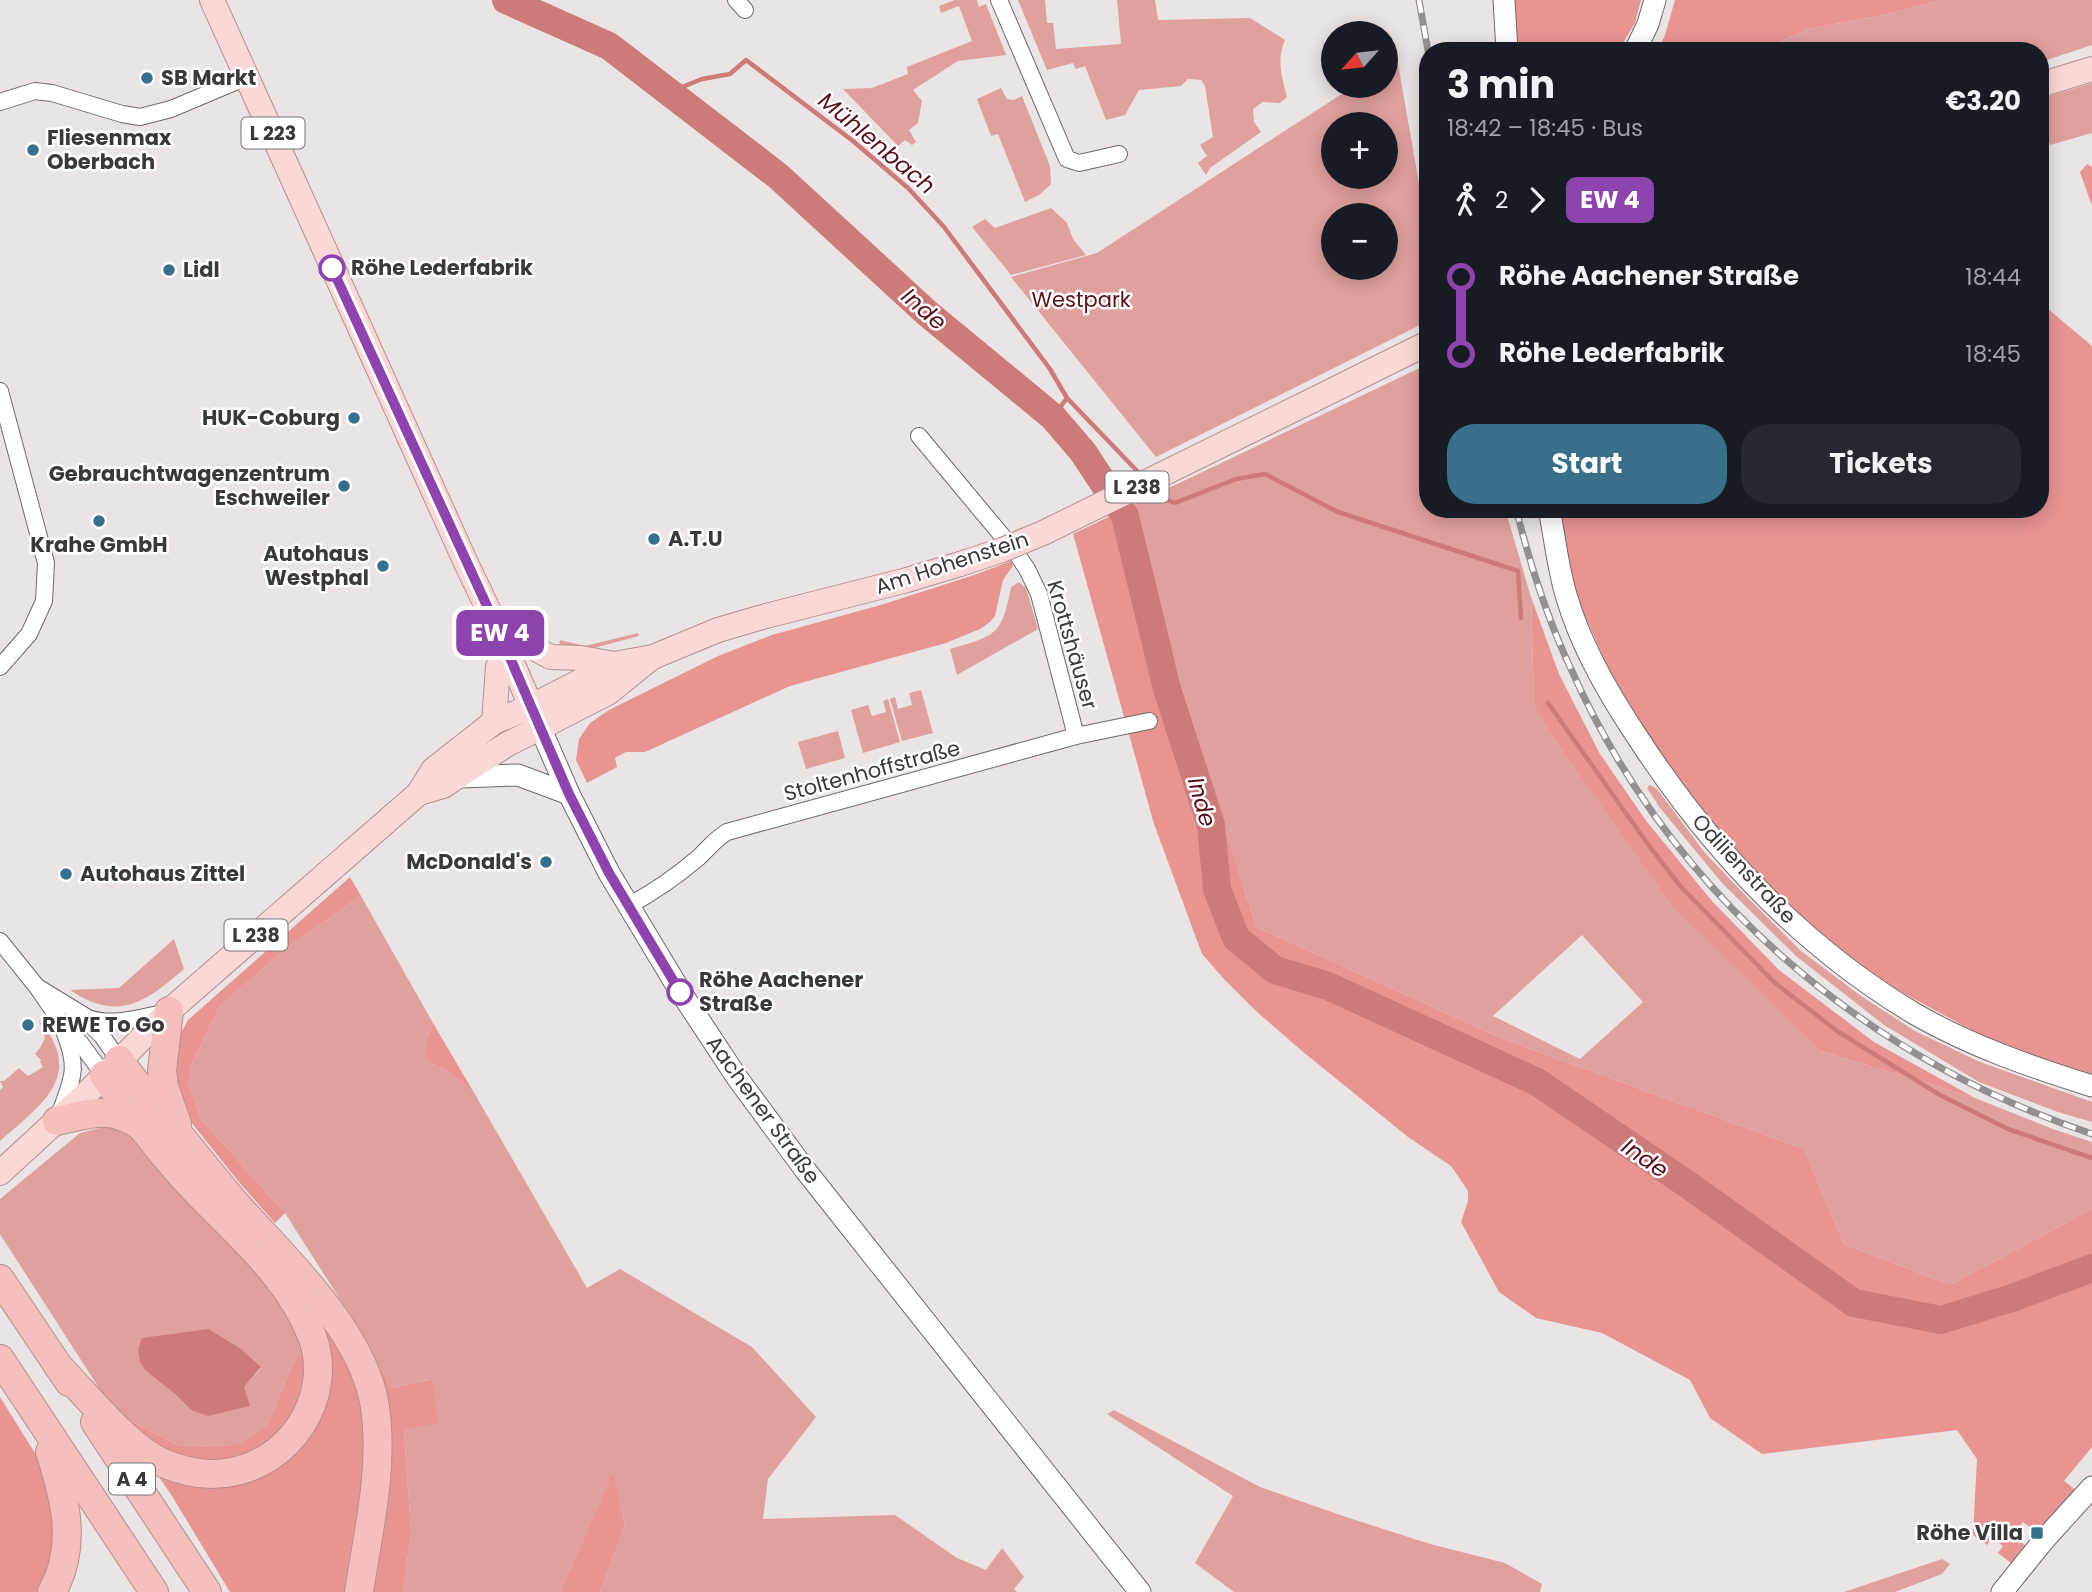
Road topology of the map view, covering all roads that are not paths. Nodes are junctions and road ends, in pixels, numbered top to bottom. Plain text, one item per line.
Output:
1 (212, 0) edge
2 (999, 0) edge
3 (1504, 0) edge
4 (1655, 0) edge
5 (1506, 42) edge
6 (1639, 42) edge
7 (2092, 69) edge
8 (247, 77) junction
9 (2049, 82) edge
10 (0, 102) edge
11 (1119, 155) dead end
12 (1419, 347) edge
13 (0, 391) edge
14 (919, 436) dead end
15 (1551, 518) edge
16 (502, 638) junction
17 (653, 657) junction
18 (614, 664) junction
19 (0, 667) edge
20 (536, 716) junction
21 (1149, 720) dead end
22 (494, 722) junction
23 (1076, 736) junction
24 (459, 776) junction
25 (419, 793) junction
26 (569, 794) junction
27 (628, 906) junction
28 (0, 941) edge
29 (37, 987) junction
30 (76, 1011) junction
31 (169, 1012) junction
32 (61, 1022) junction
33 (111, 1068) junction
34 (2092, 1086) edge
35 (57, 1121) junction
36 (139, 1125) junction
37 (186, 1142) junction
38 (0, 1173) edge
39 (0, 1279) edge
40 (0, 1359) edge
41 (58, 1366) junction
42 (38, 1416) junction
43 (2092, 1488) edge
44 (52, 1592) edge
45 (154, 1592) edge
46 (207, 1592) edge
47 (359, 1592) edge
48 (1140, 1592) edge
49 (2002, 1592) edge

1 - 8 main road, Aachener Straße / L 223
2 - 11 street
3 - 5 main road
4 - 6 main road
7 - 9 main road
8 - 10 street
8 - 16 main road, Aachener Straße / L 223
12 - 17 main road, Am Hohenstein / L 238, bridge
13 - 19 street
14 - 23 street, Krottshäuser
15 - 34 main road, Odilienstraße
16 - 18 main road
16 - 20 main road, Aachener Straße / L 223
16 - 22 main road
17 - 18 main road, Am Hohenstein / L 238
17 - 20 main road, Am Hohenstein / L 238
18 - 20 main road, Am Hohenstein / L 238
20 - 22 main road, L 238
20 - 24 main road, L 238
20 - 26 main road, Aachener Straße / L 223
21 - 23 street, Stoltenhoffstraße
22 - 25 main road, L 238
23 - 27 street, Stoltenhoffstraße
24 - 25 main road, L 238
24 - 26 main road
25 - 31 main road, L 238
26 - 27 main road, Aachener Straße / L 223
27 - 48 main road, Aachener Straße / L 223
28 - 29 street
29 - 30 street
29 - 32 street
30 - 31 street
30 - 33 street
31 - 33 main road, L 238
31 - 37 highway
32 - 33 street
32 - 35 street
33 - 35 main road, L 238
33 - 36 highway
33 - 37 highway
35 - 36 highway
35 - 38 main road, L 238
36 - 41 highway
37 - 47 highway
39 - 41 highway, A 4
40 - 42 highway, A 4
41 - 46 highway, A 4
42 - 44 highway
42 - 45 highway, A 4
43 - 49 main road

